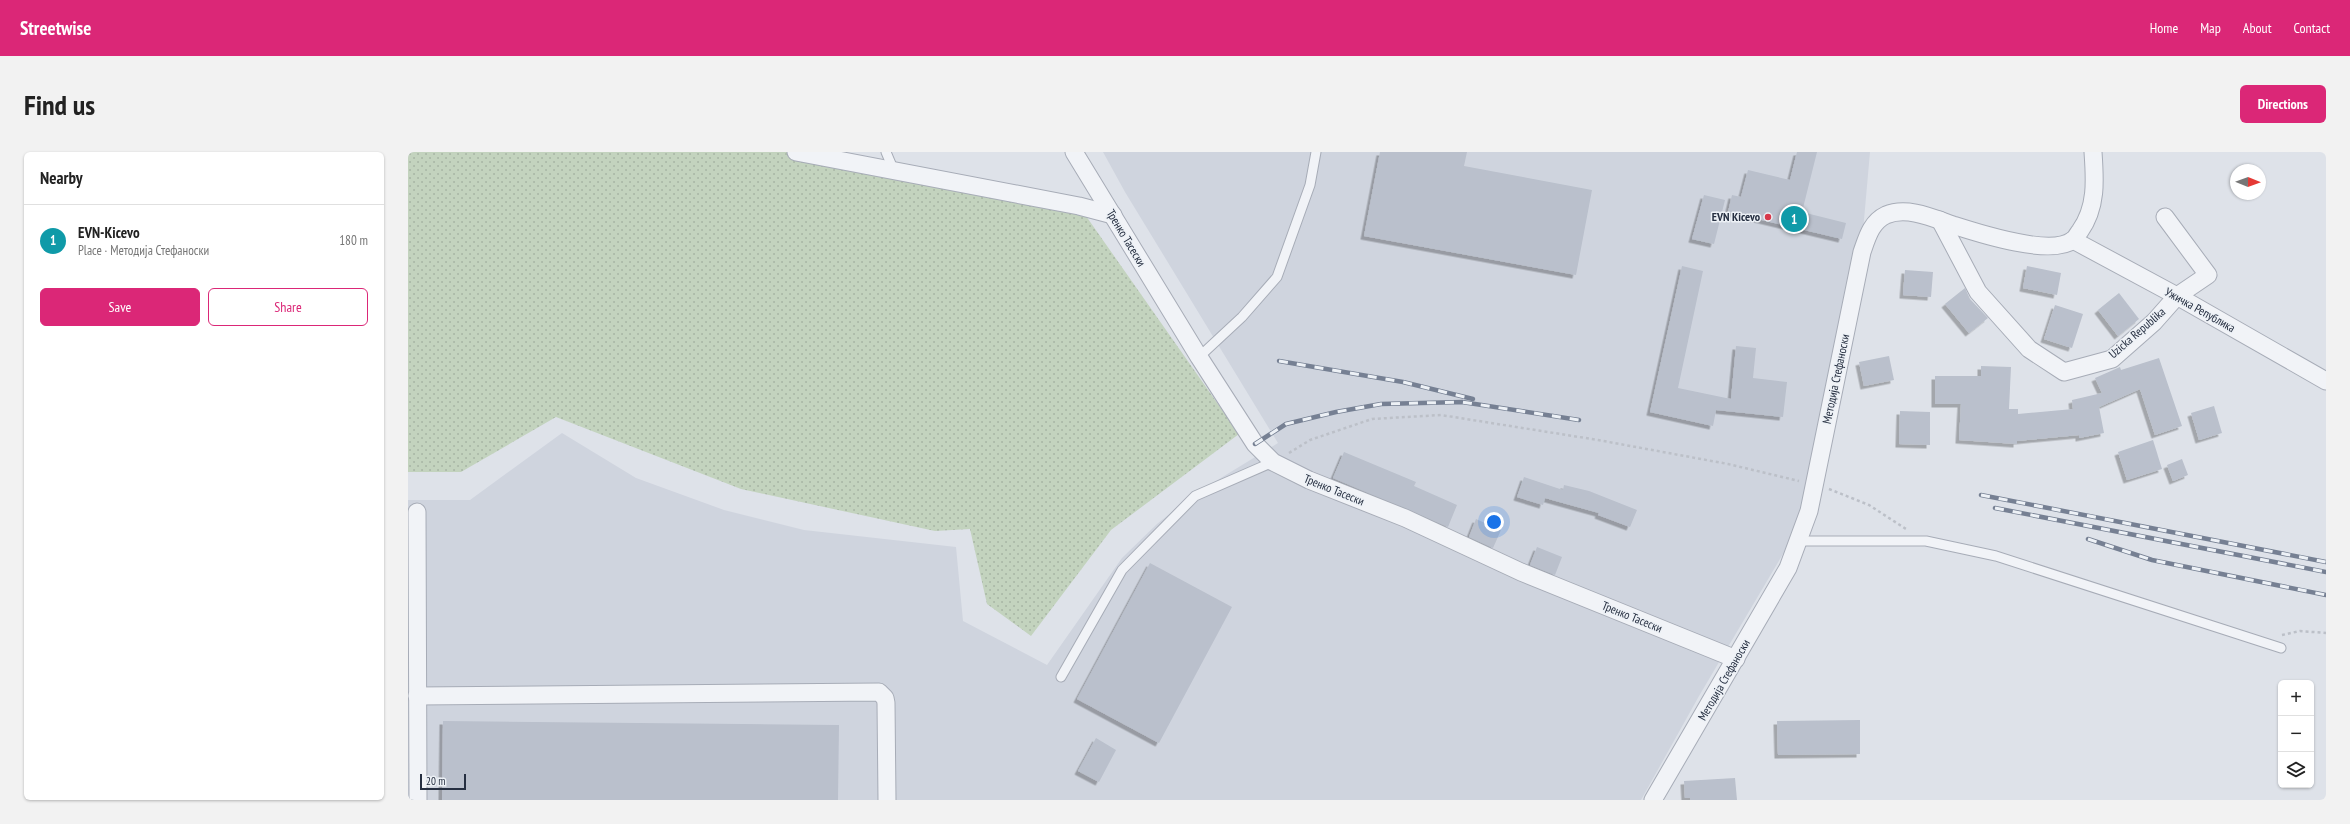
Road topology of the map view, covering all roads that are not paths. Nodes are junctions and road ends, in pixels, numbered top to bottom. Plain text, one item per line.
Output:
1 (796, 152) edge
2 (886, 152) edge
3 (1074, 152) edge
4 (1316, 152) edge
5 (2093, 152) edge
6 (894, 171) junction
7 (1113, 215) junction
8 (2165, 217) dead end
9 (1940, 220) junction
10 (2073, 240) junction
11 (2177, 296) junction
12 (1199, 357) junction
13 (2326, 381) edge
14 (1273, 462) junction
15 (417, 512) dead end
16 (1798, 541) junction
17 (2281, 648) road end
18 (1736, 659) junction
19 (1060, 677) dead end
20 (418, 696) junction
21 (418, 800) edge
22 (887, 800) edge
23 (1653, 800) edge

1 - 6 street
2 - 6 lane
3 - 7 street, Тренко Тасески
4 - 12 lane
5 - 10 street
6 - 7 street
7 - 12 street, Тренко Тасески
8 - 11 street, Uzicka Republika
9 - 10 street, Методија Стефаноски
9 - 11 street, Uzicka Republika
9 - 16 street, Методија Стефаноски
10 - 11 street, Ужичка Република
11 - 13 street, Ужичка Република
12 - 14 street, Тренко Тасески
14 - 18 street, Тренко Тасески
14 - 19 lane
15 - 20 street
16 - 17 lane
16 - 18 street, Методија Стефаноски
18 - 23 street, Методија Стефаноски
20 - 21 street
20 - 22 street

